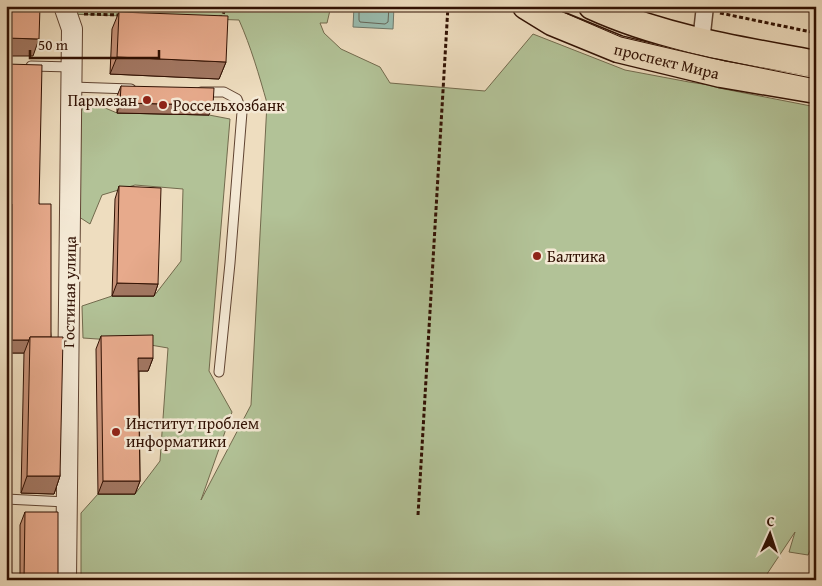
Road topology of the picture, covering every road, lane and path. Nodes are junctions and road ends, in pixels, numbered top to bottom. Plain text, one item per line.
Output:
1 (134, 6) edge
2 (148, 6) edge
3 (226, 6) edge
4 (448, 6) edge
5 (526, 6) edge
6 (592, 6) edge
7 (705, 8) edge
8 (66, 10) edge
9 (122, 15) edge
10 (132, 15) junction
11 (142, 16) edge
12 (212, 17) edge
13 (816, 33) edge
14 (701, 42) junction
15 (816, 64) edge
16 (25, 66) edge
17 (71, 67) junction
18 (71, 87) junction
19 (138, 89) edge
20 (816, 90) edge
21 (196, 91) edge
22 (219, 372) dead end
23 (6, 499) edge
24 (66, 502) junction
25 (418, 515) dead end
26 (66, 580) edge

1 - 10 path
2 - 10 path
3 - 12 path
4 - 25 path
5 - 20 main road, проспект Мира
6 - 14 main road, проспект Мира
7 - 13 path
7 - 14 street
8 - 9 path
8 - 17 street, Гостиная улица
10 - 11 path
14 - 15 main road, проспект Мира
16 - 17 lane
17 - 18 street, Гостиная улица
18 - 19 lane
18 - 24 street, Гостиная улица
21 - 22 lane
23 - 24 lane
24 - 26 street, Гостиная улица

